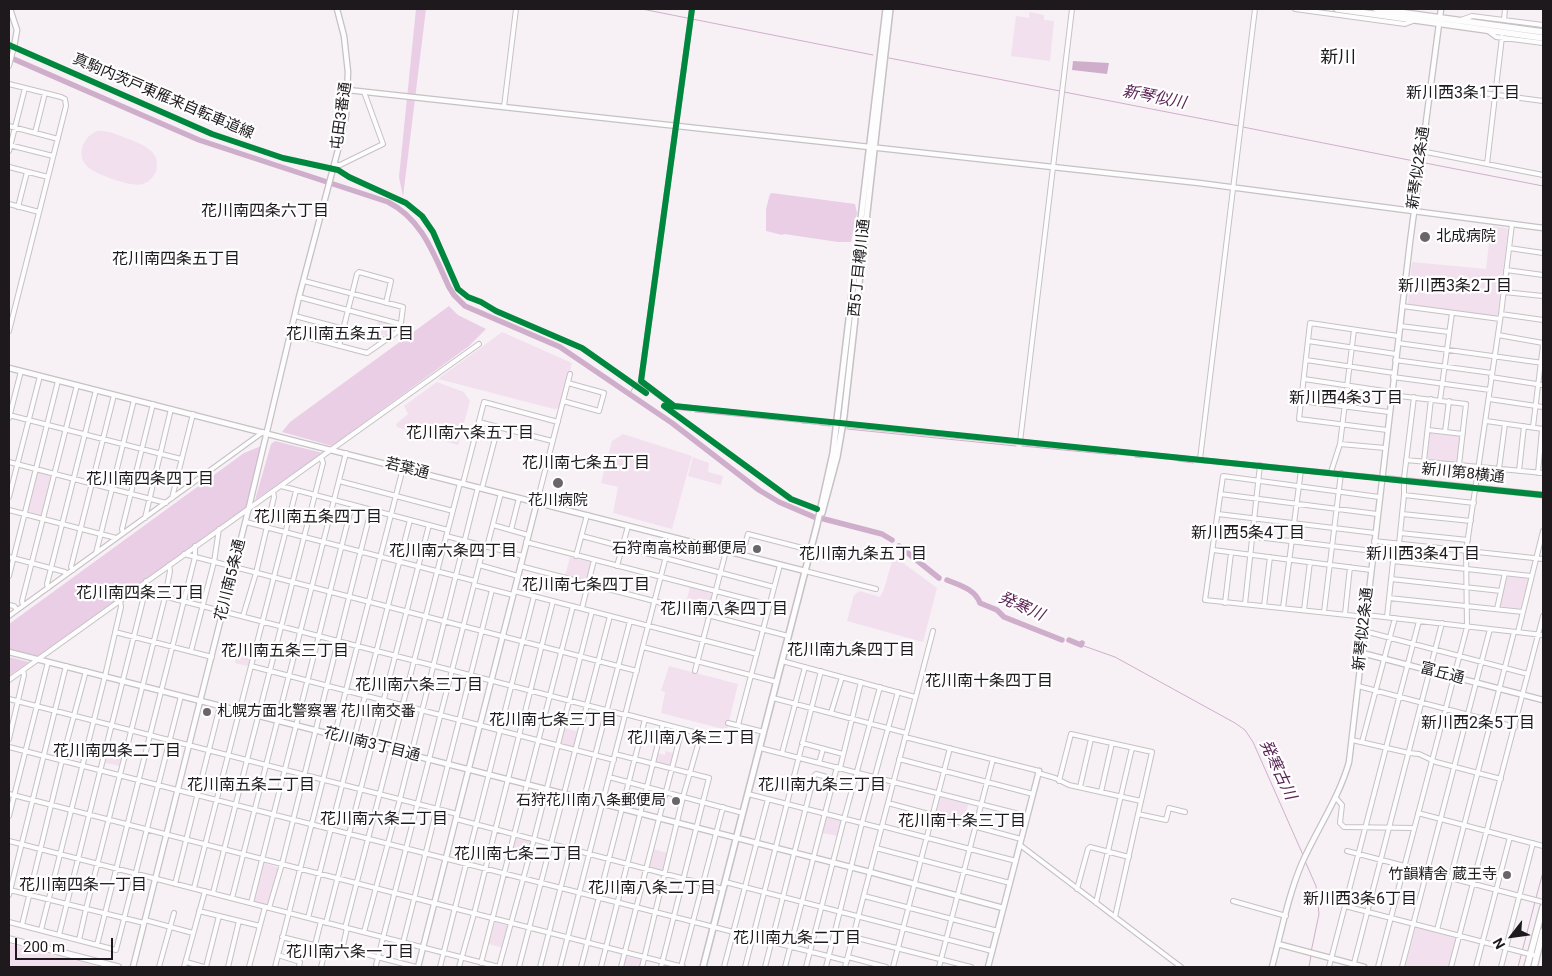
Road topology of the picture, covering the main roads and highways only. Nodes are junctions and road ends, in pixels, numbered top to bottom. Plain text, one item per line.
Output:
1 (886, 9) edge
2 (890, 9) edge
3 (1337, 9) edge
4 (1376, 9) edge
5 (1398, 10) edge
6 (1439, 20) junction
7 (1543, 32) edge
8 (1543, 38) edge
9 (872, 148) junction
10 (1543, 907) edge
11 (1543, 931) edge
12 (9, 939) edge
13 (1531, 954) junction
14 (118, 967) edge
15 (703, 967) edge
16 (1528, 967) edge
17 (1534, 967) edge

1 - 9 main road, 西5丁目樽川通
2 - 9 main road, 西5丁目樽川通
3 - 6 main road
4 - 5 main road
5 - 6 main road
6 - 7 main road
6 - 8 main road
9 - 15 main road, 西5丁目樽川通
10 - 13 main road
11 - 13 main road
12 - 14 main road
13 - 16 main road
13 - 17 main road

